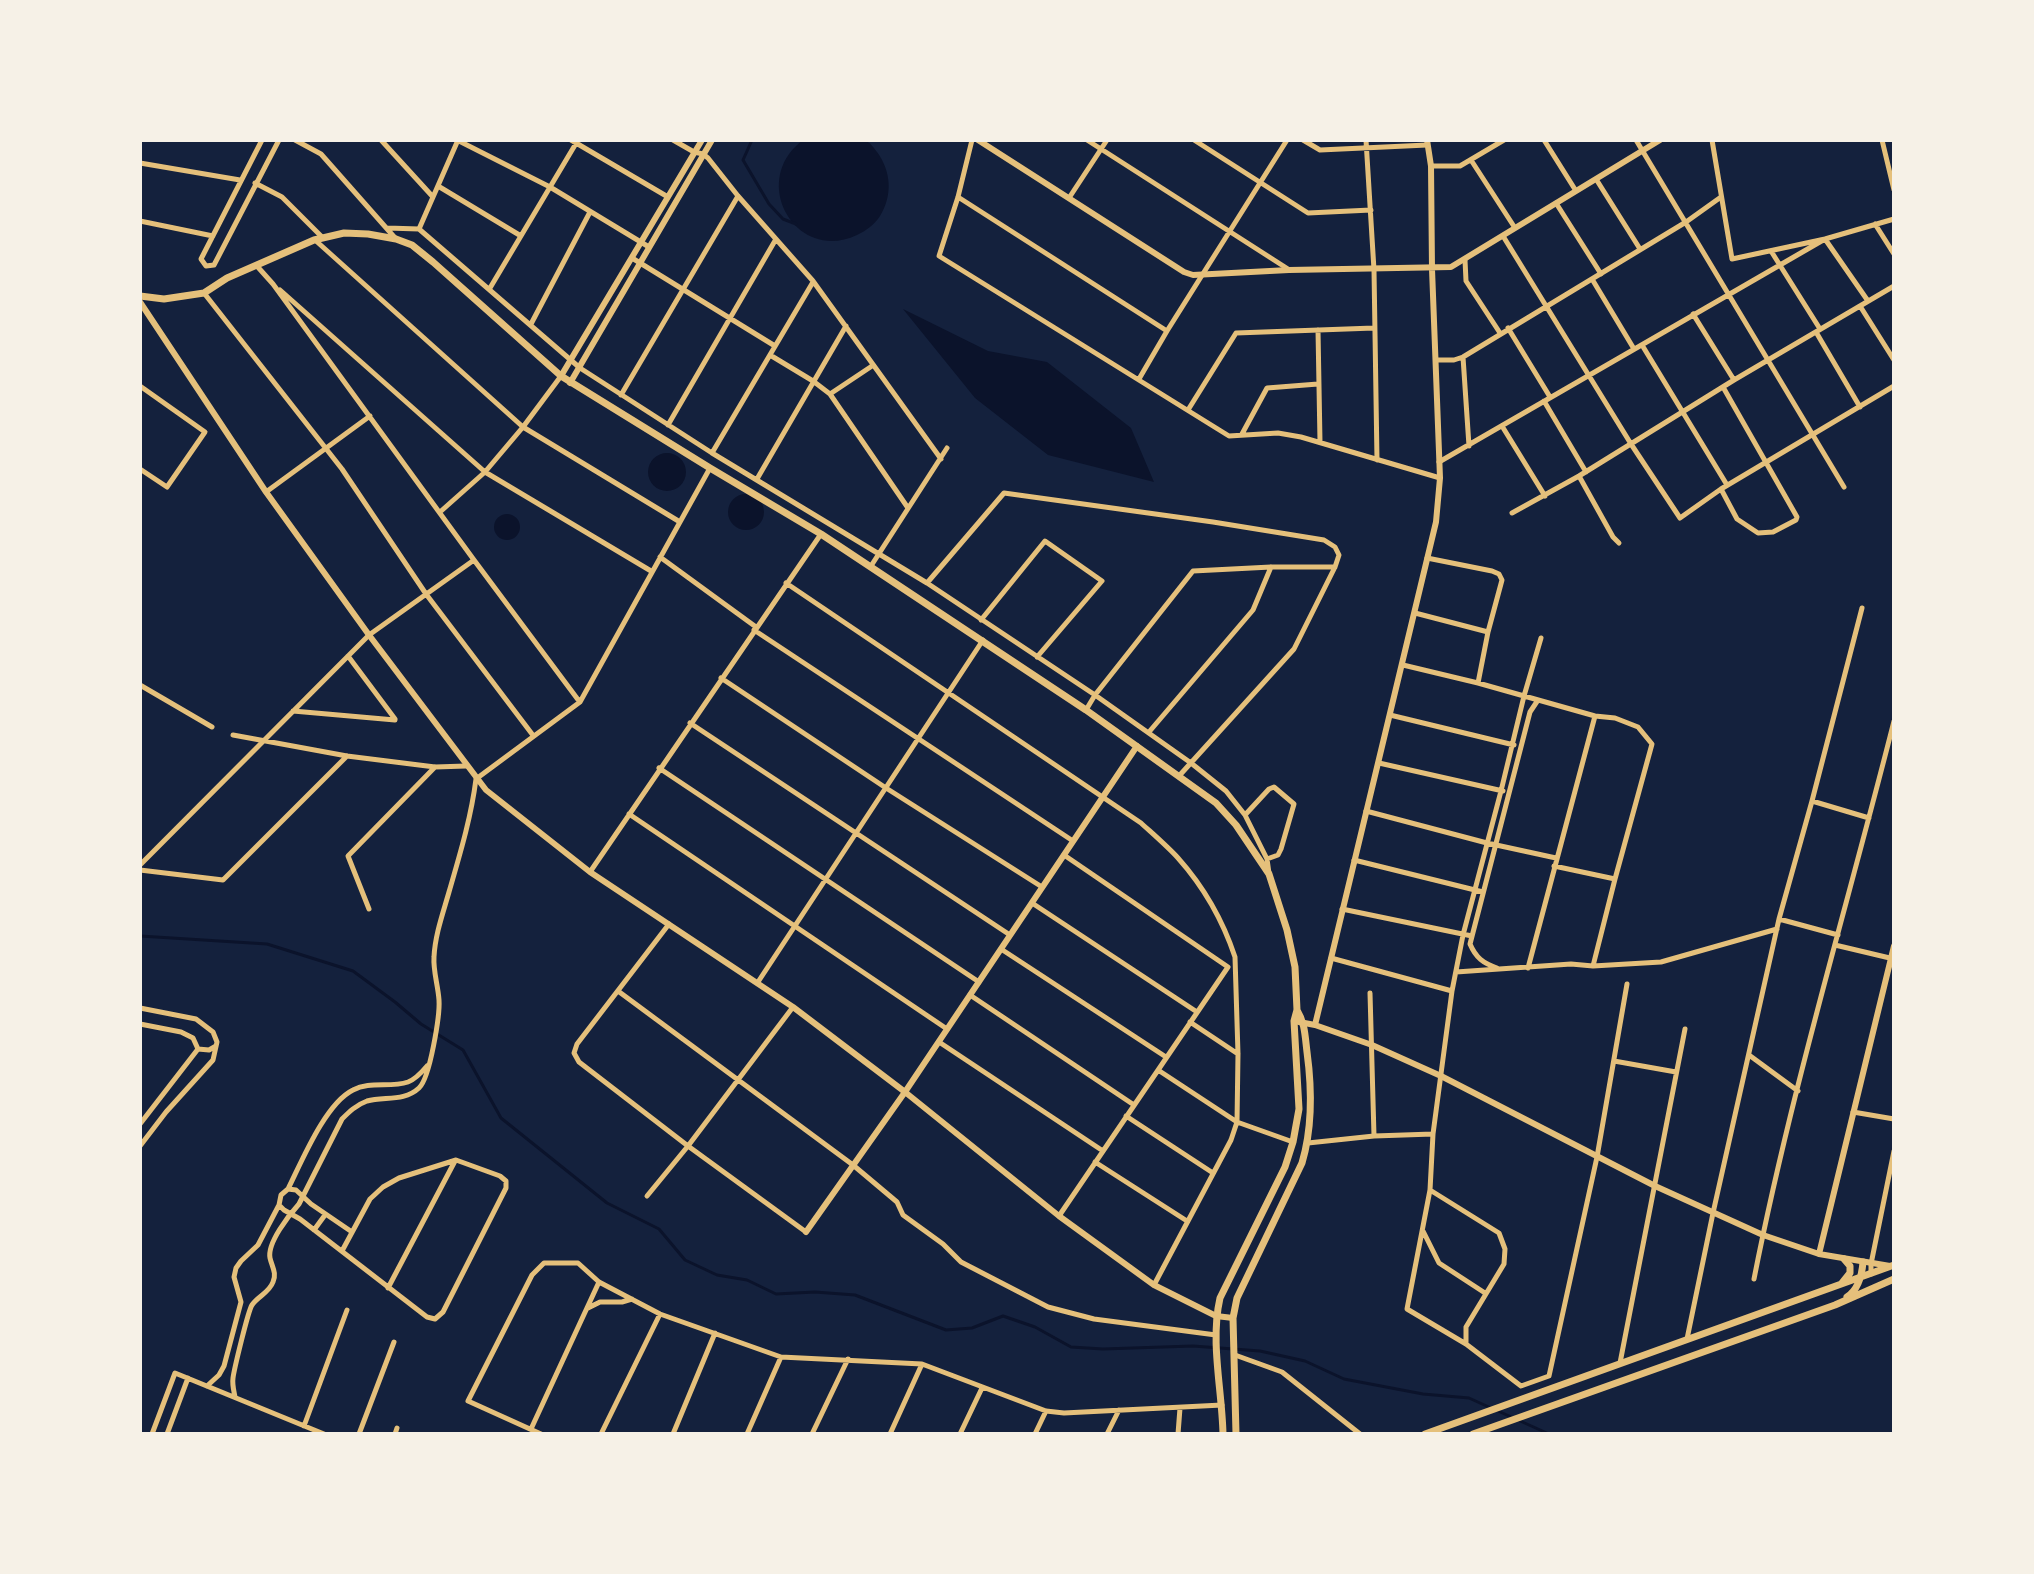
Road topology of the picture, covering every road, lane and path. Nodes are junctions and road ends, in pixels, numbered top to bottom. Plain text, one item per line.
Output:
1 (262, 140) edge
2 (279, 140) edge
3 (295, 140) edge
4 (381, 140) edge
5 (458, 140) edge
6 (673, 140) edge
7 (702, 140) edge
8 (712, 140) edge
9 (975, 140) edge
10 (1087, 140) edge
11 (1107, 140) edge
12 (1194, 140) edge
13 (1287, 140) edge
14 (1303, 140) edge
15 (1366, 140) edge
16 (1544, 140) edge
17 (1636, 140) edge
18 (1660, 140) edge
19 (1712, 140) edge
20 (1882, 140) edge
21 (575, 141) edge
22 (1501, 141) edge
23 (1427, 143) edge
24 (1101, 149) junction
25 (1367, 149) junction
26 (1643, 150) junction
27 (694, 152) junction
28 (703, 154) junction
29 (1471, 160) junction
30 (140, 163) edge
31 (1431, 166) junction
32 (1596, 179) junction
33 (240, 180) junction
34 (1260, 182) junction
35 (255, 183) junction
36 (438, 186) junction
37 (550, 187) junction
38 (1894, 190) edge
39 (1576, 191) junction
40 (738, 196) junction
41 (433, 197) junction
42 (668, 197) junction
43 (958, 197) junction
44 (1721, 197) junction
45 (1069, 198) junction
46 (1556, 203) junction
47 (1371, 210) junction
48 (590, 212) junction
49 (1894, 219) edge
50 (140, 221) edge
51 (1686, 222) junction
52 (1875, 224) junction
53 (387, 228) junction
54 (1515, 228) junction
55 (419, 229) junction
56 (1230, 231) junction
57 (213, 236) junction
58 (521, 236) junction
59 (1503, 236) junction
60 (318, 238) junction
61 (396, 239) junction
62 (777, 239) junction
63 (1825, 239) junction
64 (641, 243) junction
65 (649, 247) junction
66 (1640, 249) junction
67 (1771, 251) junction
68 (1894, 254) edge
69 (632, 258) junction
70 (1465, 260) junction
71 (640, 263) junction
72 (1780, 264) junction
73 (256, 265) junction
74 (1432, 269) junction
75 (1289, 270) junction
76 (1374, 270) junction
77 (1204, 274) junction
78 (1601, 274) junction
79 (1592, 279) junction
80 (813, 281) junction
81 (273, 284) junction
82 (1894, 286) edge
83 (490, 288) junction
84 (684, 288) junction
85 (204, 293) junction
86 (1729, 293) junction
87 (140, 299) edge
88 (1868, 301) junction
89 (1547, 306) junction
90 (1860, 306) junction
91 (1693, 314) junction
92 (731, 318) junction
93 (531, 324) junction
94 (846, 326) junction
95 (1374, 328) junction
96 (1508, 328) junction
97 (1318, 330) junction
98 (1818, 330) junction
99 (1167, 331) junction
100 (1500, 333) junction
101 (1642, 345) junction
102 (775, 346) junction
103 (1634, 349) junction
104 (770, 355) junction
105 (1463, 357) junction
106 (1436, 360) junction
107 (1768, 360) junction
108 (1894, 360) edge
109 (571, 361) junction
110 (872, 366) junction
111 (580, 368) junction
112 (1590, 375) junction
113 (561, 376) junction
114 (1139, 379) junction
115 (1734, 380) junction
116 (813, 381) junction
117 (570, 383) junction
118 (1318, 384) junction
119 (140, 386) edge
120 (1894, 386) edge
121 (1723, 387) junction
122 (830, 394) junction
123 (621, 395) junction
124 (1550, 397) junction
125 (1544, 401) junction
126 (1860, 407) junction
127 (1188, 410) junction
128 (1682, 412) junction
129 (370, 416) junction
130 (668, 425) junction
131 (1502, 426) junction
132 (523, 427) junction
133 (1242, 435) junction
134 (1813, 435) junction
135 (1320, 442) junction
136 (1631, 444) junction
137 (1469, 446) junction
138 (947, 448) dead end
139 (325, 449) junction
140 (712, 453) junction
141 (941, 459) junction
142 (1377, 460) junction
143 (1439, 462) junction
144 (1766, 462) junction
145 (710, 468) junction
146 (140, 469) edge
147 (485, 472) junction
148 (1586, 472) junction
149 (1579, 476) junction
150 (1440, 478) junction
151 (757, 479) junction
152 (1724, 487) junction
153 (1844, 487) dead end
154 (266, 492) junction
155 (1545, 496) junction
156 (908, 508) junction
157 (440, 512) junction
158 (1512, 513) dead end
159 (680, 522) junction
160 (821, 534) junction
161 (1619, 543) dead end
162 (878, 552) junction
163 (660, 557) junction
164 (1427, 558) junction
165 (474, 560) junction
166 (871, 566) junction
167 (1271, 567) junction
168 (1335, 567) junction
169 (651, 571) junction
170 (786, 583) junction
171 (927, 583) junction
172 (426, 594) junction
173 (1862, 608) dead end
174 (1415, 613) junction
175 (981, 620) junction
176 (755, 628) junction
177 (1488, 632) junction
178 (369, 635) junction
179 (1541, 638) dead end
180 (983, 640) junction
181 (348, 656) junction
182 (1037, 657) junction
183 (1403, 665) junction
184 (721, 678) junction
185 (1478, 683) junction
186 (140, 685) edge
187 (948, 693) junction
188 (1095, 695) junction
189 (1524, 696) junction
190 (1538, 700) junction
191 (580, 702) junction
192 (1086, 710) junction
193 (292, 711) junction
194 (1390, 715) junction
195 (1595, 716) junction
196 (1894, 721) edge
197 (690, 723) junction
198 (212, 727) dead end
199 (1149, 732) junction
200 (233, 735) dead end
201 (533, 735) junction
202 (918, 739) junction
203 (262, 741) junction
204 (1513, 745) junction
205 (1137, 746) junction
206 (1521, 746) junction
207 (347, 756) junction
208 (1191, 763) junction
209 (1379, 763) junction
210 (466, 766) junction
211 (435, 767) junction
212 (659, 768) junction
213 (1179, 776) junction
214 (476, 779) junction
215 (886, 788) junction
216 (1501, 791) junction
217 (1509, 792) junction
218 (1103, 797) junction
219 (1812, 801) junction
220 (1366, 811) junction
221 (629, 814) junction
222 (1245, 815) junction
223 (1869, 818) junction
224 (856, 833) junction
225 (1073, 841) junction
226 (1487, 843) junction
227 (1496, 845) junction
228 (1064, 855) junction
229 (1556, 858) junction
230 (1267, 859) junction
231 (1354, 860) junction
232 (1554, 866) junction
233 (140, 867) edge
234 (590, 872) junction
235 (1269, 874) junction
236 (1615, 879) junction
237 (825, 880) junction
238 (1042, 887) junction
239 (1475, 890) junction
240 (1483, 892) junction
241 (1032, 903) junction
242 (369, 909) dead end
243 (1342, 909) junction
244 (1779, 919) junction
245 (669, 924) junction
246 (794, 927) junction
247 (1777, 929) junction
248 (1010, 935) junction
249 (1463, 935) junction
250 (1838, 935) junction
251 (1472, 936) junction
252 (1835, 945) junction
253 (1894, 946) edge
254 (1001, 949) junction
255 (1331, 958) junction
256 (1892, 959) edge
257 (1593, 966) junction
258 (1232, 967) junction
259 (1528, 968) junction
260 (1501, 969) junction
261 (1456, 972) junction
262 (758, 982) junction
263 (979, 982) junction
264 (1627, 984) dead end
265 (618, 991) junction
266 (1452, 991) junction
267 (1370, 993) dead end
268 (970, 995) junction
269 (793, 1007) junction
270 (140, 1008) edge
271 (1297, 1010) junction
272 (1197, 1012) junction
273 (1294, 1021) junction
274 (1190, 1022) junction
275 (1304, 1022) junction
276 (140, 1024) edge
277 (1315, 1025) junction
278 (208, 1029) junction
279 (947, 1029) junction
280 (1685, 1029) dead end
281 (193, 1038) junction
282 (939, 1042) junction
283 (1372, 1045) junction
284 (217, 1046) junction
285 (198, 1049) junction
286 (1238, 1054) junction
287 (1749, 1055) junction
288 (1166, 1057) junction
289 (1614, 1061) junction
290 (430, 1062) junction
291 (1158, 1070) junction
292 (1676, 1072) junction
293 (1441, 1076) junction
294 (737, 1081) junction
295 (1798, 1091) junction
296 (905, 1092) junction
297 (1134, 1105) junction
298 (1853, 1112) junction
299 (1126, 1116) junction
300 (1894, 1119) edge
301 (1237, 1122) junction
302 (140, 1124) edge
303 (1433, 1134) junction
304 (1374, 1136) junction
305 (1293, 1142) junction
306 (1308, 1143) junction
307 (140, 1146) edge
308 (688, 1146) junction
309 (1103, 1151) junction
310 (1894, 1151) edge
311 (1597, 1157) junction
312 (456, 1160) junction
313 (1095, 1162) junction
314 (853, 1165) junction
315 (1213, 1173) junction
316 (1655, 1186) junction
317 (288, 1189) junction
318 (1430, 1190) junction
319 (302, 1195) junction
320 (647, 1196) dead end
321 (279, 1205) junction
322 (291, 1213) junction
323 (1713, 1213) junction
324 (325, 1215) junction
325 (1059, 1216) junction
326 (1187, 1221) junction
327 (314, 1230) junction
328 (1423, 1230) junction
329 (352, 1232) junction
330 (806, 1232) joint
331 (1763, 1235) junction
332 (342, 1251) junction
333 (1819, 1254) junction
334 (1844, 1259) junction
335 (1867, 1263) junction
336 (1893, 1266) edge
337 (1871, 1274) junction
338 (1861, 1277) junction
339 (1754, 1279) dead end
340 (1894, 1279) edge
341 (599, 1282) junction
342 (1841, 1284) junction
343 (1154, 1285) junction
344 (388, 1288) junction
345 (1485, 1293) junction
346 (632, 1299) junction
347 (1835, 1305) junction
348 (587, 1308) junction
349 (347, 1310) dead end
350 (660, 1314) junction
351 (1216, 1316) junction
352 (1233, 1318) junction
353 (715, 1333) junction
354 (1216, 1338) junction
355 (1687, 1340) junction
356 (394, 1342) dead end
357 (1466, 1344) junction
358 (1235, 1355) junction
359 (781, 1357) junction
360 (848, 1359) junction
361 (922, 1364) junction
362 (1619, 1364) junction
363 (188, 1378) junction
364 (207, 1386) junction
365 (982, 1388) junction
366 (235, 1397) junction
367 (1223, 1405) junction
368 (1180, 1408) junction
369 (1119, 1410) junction
370 (1046, 1411) junction
371 (304, 1426) junction
372 (531, 1429) junction
373 (152, 1434) edge
374 (169, 1434) edge
375 (324, 1434) edge
376 (359, 1434) edge
377 (541, 1434) edge
378 (601, 1434) edge
379 (673, 1434) edge
380 (747, 1434) edge
381 (812, 1434) edge
382 (890, 1434) edge
383 (960, 1434) edge
384 (1035, 1434) edge
385 (1107, 1434) edge
386 (1178, 1434) edge
387 (1223, 1434) edge
388 (1236, 1434) edge
389 (1360, 1434) edge
390 (1425, 1434) edge
391 (1473, 1434) edge

1 - 33 street
2 - 35 street
3 - 53 street
4 - 41 street
5 - 36 street
5 - 37 street
6 - 27 street
7 - 27 street
8 - 28 street
9 - 43 street
9 - 45 street
10 - 24 street
11 - 24 street
12 - 34 street
13 - 34 street
14 - 25 street
15 - 25 street
16 - 39 street
17 - 26 street
18 - 26 street
19 - 44 street
20 - 38 street
21 - 37 street
21 - 42 street
22 - 29 street
23 - 25 street
23 - 31 street
24 - 45 street
24 - 56 street
25 - 47 street
26 - 32 street
26 - 51 street
27 - 28 street
27 - 42 street
28 - 40 street
28 - 65 street
29 - 31 street
29 - 54 street
30 - 33 street
31 - 74 street
32 - 39 street
32 - 66 street
33 - 57 street
34 - 47 street
34 - 56 street
35 - 57 street
35 - 60 street
36 - 41 street
36 - 58 street
37 - 48 street
37 - 58 street
39 - 46 street
40 - 62 street
40 - 84 street
41 - 55 street
42 - 64 street
43 - 99 street
43 - 114 street
44 - 51 street
44 - 67 street
45 - 77 street
46 - 54 street
46 - 78 street
47 - 76 street
48 - 64 street
48 - 93 street
49 - 52 street
50 - 57 street
51 - 66 street
51 - 86 street
52 - 63 street
52 - 68 street
53 - 55 street
53 - 61 street
54 - 59 street
55 - 83 street
56 - 75 street
56 - 77 street
58 - 83 street
59 - 70 street
59 - 89 street
60 - 61 main road
60 - 73 main road
60 - 132 street
61 - 113 main road
62 - 80 street
62 - 92 street
63 - 67 street
63 - 72 street
63 - 88 street
64 - 65 street
64 - 69 street
65 - 71 street
66 - 78 street
67 - 72 street
69 - 71 street
69 - 109 street
70 - 74 street
70 - 100 street
71 - 84 street
71 - 111 street
72 - 86 street
72 - 98 street
73 - 81 street
73 - 85 main road
74 - 76 street
74 - 106 street
75 - 76 street
75 - 77 street
76 - 95 street
77 - 99 street
78 - 79 street
79 - 89 street
79 - 103 street
80 - 94 street
80 - 102 street
81 - 129 street
81 - 147 street
82 - 88 street
83 - 93 street
84 - 92 street
84 - 123 street
85 - 87 main road
85 - 139 street
86 - 91 street
86 - 107 street
87 - 154 street
88 - 90 street
89 - 96 street
89 - 112 street
90 - 98 street
90 - 108 street
91 - 101 street
91 - 115 street
92 - 102 street
92 - 130 street
93 - 109 street
94 - 110 street
94 - 116 street
95 - 97 street
95 - 142 street
96 - 100 street
96 - 124 street
97 - 118 street
97 - 127 street
98 - 107 street
98 - 126 street
99 - 114 street
100 - 105 street
101 - 103 street
101 - 128 street
102 - 104 street
103 - 112 street
104 - 116 street
104 - 140 street
105 - 106 street
105 - 137 street
106 - 143 street
107 - 115 street
107 - 134 street
109 - 111 street
109 - 113 street
110 - 122 street
110 - 141 street
111 - 117 street
111 - 123 street
112 - 124 street
112 - 136 street
113 - 117 main road
113 - 132 street
114 - 127 street
115 - 121 street
116 - 122 street
116 - 151 street
117 - 145 main road
118 - 133 street
118 - 135 street
119 - 146 street
120 - 126 street
121 - 128 street
121 - 144 street
122 - 156 street
123 - 130 street
124 - 125 street
125 - 131 street
125 - 148 street
126 - 134 street
127 - 133 street
128 - 136 street
128 - 152 street
129 - 139 street
129 - 157 street
130 - 140 street
131 - 137 street
131 - 155 street
132 - 147 street
132 - 159 street
133 - 135 street
134 - 144 street
134 - 153 street
135 - 142 street
136 - 148 street
136 - 152 street
137 - 143 street
138 - 141 street
139 - 154 street
139 - 172 street
140 - 151 street
141 - 156 street
142 - 150 street
143 - 150 street
144 - 152 street
144 - 152 street
145 - 159 street
145 - 160 main road
147 - 157 street
147 - 169 street
148 - 149 street
149 - 155 street
149 - 161 street
150 - 164 street
151 - 162 street
154 - 178 street
155 - 158 street
156 - 162 street
157 - 165 street
159 - 163 street
160 - 166 main road
160 - 170 street
162 - 166 street
162 - 171 street
163 - 169 street
163 - 176 street
164 - 174 street
164 - 177 street
165 - 172 street
165 - 191 street
166 - 180 main road
167 - 168 street
167 - 188 street
167 - 199 street
168 - 171 street
168 - 208 street
169 - 191 street
170 - 176 street
170 - 187 street
171 - 175 street
172 - 178 street
172 - 201 street
173 - 219 street
174 - 177 street
174 - 183 street
175 - 182 street
175 - 182 street
176 - 184 street
176 - 202 street
177 - 185 street
178 - 181 street
178 - 210 street
179 - 189 street
180 - 187 street
180 - 192 main road
181 - 193 street
181 - 193 street
182 - 188 street
183 - 185 street
183 - 194 street
184 - 197 street
184 - 215 street
185 - 189 street
186 - 198 street
187 - 202 street
187 - 218 street
188 - 192 street
188 - 199 street
189 - 190 street
189 - 204 street
190 - 195 street
190 - 206 street
191 - 201 street
192 - 205 main road
193 - 203 street
194 - 204 street
194 - 209 street
195 - 229 street
195 - 236 street
196 - 223 street
197 - 212 street
197 - 224 street
199 - 208 street
200 - 203 street
201 - 214 street
202 - 215 street
202 - 225 street
203 - 207 street
203 - 233 street
204 - 206 street
204 - 216 street
205 - 213 main road
205 - 218 street
206 - 217 street
207 - 211 street
207 - 233 street
208 - 213 street
208 - 222 street
209 - 216 street
209 - 220 street
210 - 211 street
210 - 214 street
211 - 242 street
212 - 221 street
212 - 237 street
213 - 235 main road
214 - 234 street
214 - 290 street
215 - 224 street
215 - 238 street
216 - 217 street
216 - 226 street
217 - 227 street
218 - 225 street
218 - 258 street
219 - 223 street
219 - 244 street
220 - 226 street
220 - 231 street
221 - 234 street
221 - 246 street
222 - 230 street
222 - 230 street
223 - 250 street
224 - 237 street
224 - 248 street
225 - 228 street
226 - 227 street
226 - 239 street
227 - 229 street
227 - 240 street
228 - 238 street
228 - 258 street
229 - 232 street
230 - 235 street
231 - 239 street
231 - 243 street
232 - 236 street
232 - 259 street
234 - 245 street
235 - 271 main road
236 - 257 street
237 - 246 street
237 - 263 street
238 - 241 street
239 - 240 street
239 - 249 street
240 - 251 street
241 - 248 street
241 - 272 street
243 - 249 street
243 - 255 street
244 - 247 street
244 - 250 street
245 - 262 street
245 - 265 street
246 - 262 street
246 - 279 street
247 - 257 street
247 - 287 street
248 - 254 street
249 - 251 street
249 - 261 street
250 - 252 street
251 - 260 street
252 - 256 street
252 - 295 street
253 - 256 street
254 - 263 street
254 - 288 street
255 - 266 street
255 - 277 street
256 - 298 street
257 - 259 street
258 - 272 street
258 - 286 street
259 - 260 street
260 - 261 street
261 - 266 street
262 - 269 street
263 - 268 street
264 - 289 street
265 - 294 street
265 - 308 street
266 - 293 street
267 - 283 street
268 - 279 street
268 - 297 street
269 - 294 street
269 - 296 street
270 - 278 street
271 - 273 main road
271 - 275 main road
272 - 274 street
273 - 275 street
273 - 305 main road
274 - 286 street
274 - 288 street
275 - 277 street
275 - 306 main road
276 - 281 street
277 - 283 street
278 - 281 street
278 - 284 street
279 - 282 street
280 - 292 street
281 - 285 street
282 - 296 street
282 - 309 street
283 - 293 street
283 - 304 street
284 - 285 street
284 - 307 street
285 - 302 street
286 - 301 street
287 - 295 street
287 - 323 street
288 - 291 street
289 - 292 street
289 - 311 street
290 - 317 street
290 - 319 street
291 - 297 street
291 - 301 street
292 - 316 street
293 - 303 street
293 - 311 street
294 - 308 street
294 - 314 street
295 - 331 street
296 - 314 street
296 - 325 street
297 - 299 street
298 - 300 street
298 - 333 street
299 - 309 street
299 - 315 street
301 - 305 street
301 - 315 street
303 - 304 street
303 - 318 street
304 - 306 street
305 - 351 main road
306 - 352 main road
308 - 320 street
308 - 330 street
309 - 313 street
310 - 335 street
311 - 316 street
311 - 357 street
312 - 329 street
312 - 344 street
312 - 344 street
313 - 325 street
313 - 326 street
314 - 330 street
314 - 354 street
315 - 326 street
316 - 323 street
316 - 362 street
317 - 319 street
317 - 321 street
318 - 328 street
318 - 345 street
319 - 322 street
319 - 324 street
321 - 322 street
321 - 364 street
322 - 327 street
322 - 366 street
323 - 331 street
323 - 355 street
324 - 327 street
324 - 329 street
325 - 343 street
326 - 343 street
327 - 332 street
328 - 345 street
328 - 357 street
329 - 332 street
331 - 333 street
331 - 339 street
332 - 344 street
333 - 334 street
334 - 335 street
334 - 342 main road
335 - 336 street
335 - 337 street
335 - 338 main road
336 - 337 main road
337 - 338 main road
338 - 342 main road
338 - 347 main road
340 - 347 main road
341 - 346 street
341 - 348 street
341 - 372 street
342 - 355 main road
343 - 351 street
345 - 357 street
346 - 348 street
346 - 350 street
347 - 391 main road
348 - 372 street
349 - 371 street
350 - 353 street
350 - 378 street
351 - 352 street
351 - 354 main road
352 - 358 main road
353 - 359 street
353 - 379 street
354 - 367 main road
355 - 362 main road
356 - 376 street
358 - 388 main road
358 - 389 street
359 - 360 street
359 - 380 street
360 - 361 street
360 - 381 street
361 - 365 street
361 - 382 street
362 - 390 main road
363 - 364 street
363 - 373 street
363 - 374 street
364 - 366 street
365 - 370 street
365 - 383 street
366 - 371 street
367 - 368 street
367 - 387 main road
368 - 369 street
368 - 386 street
369 - 370 street
369 - 385 street
370 - 384 street
371 - 375 street
372 - 377 street

